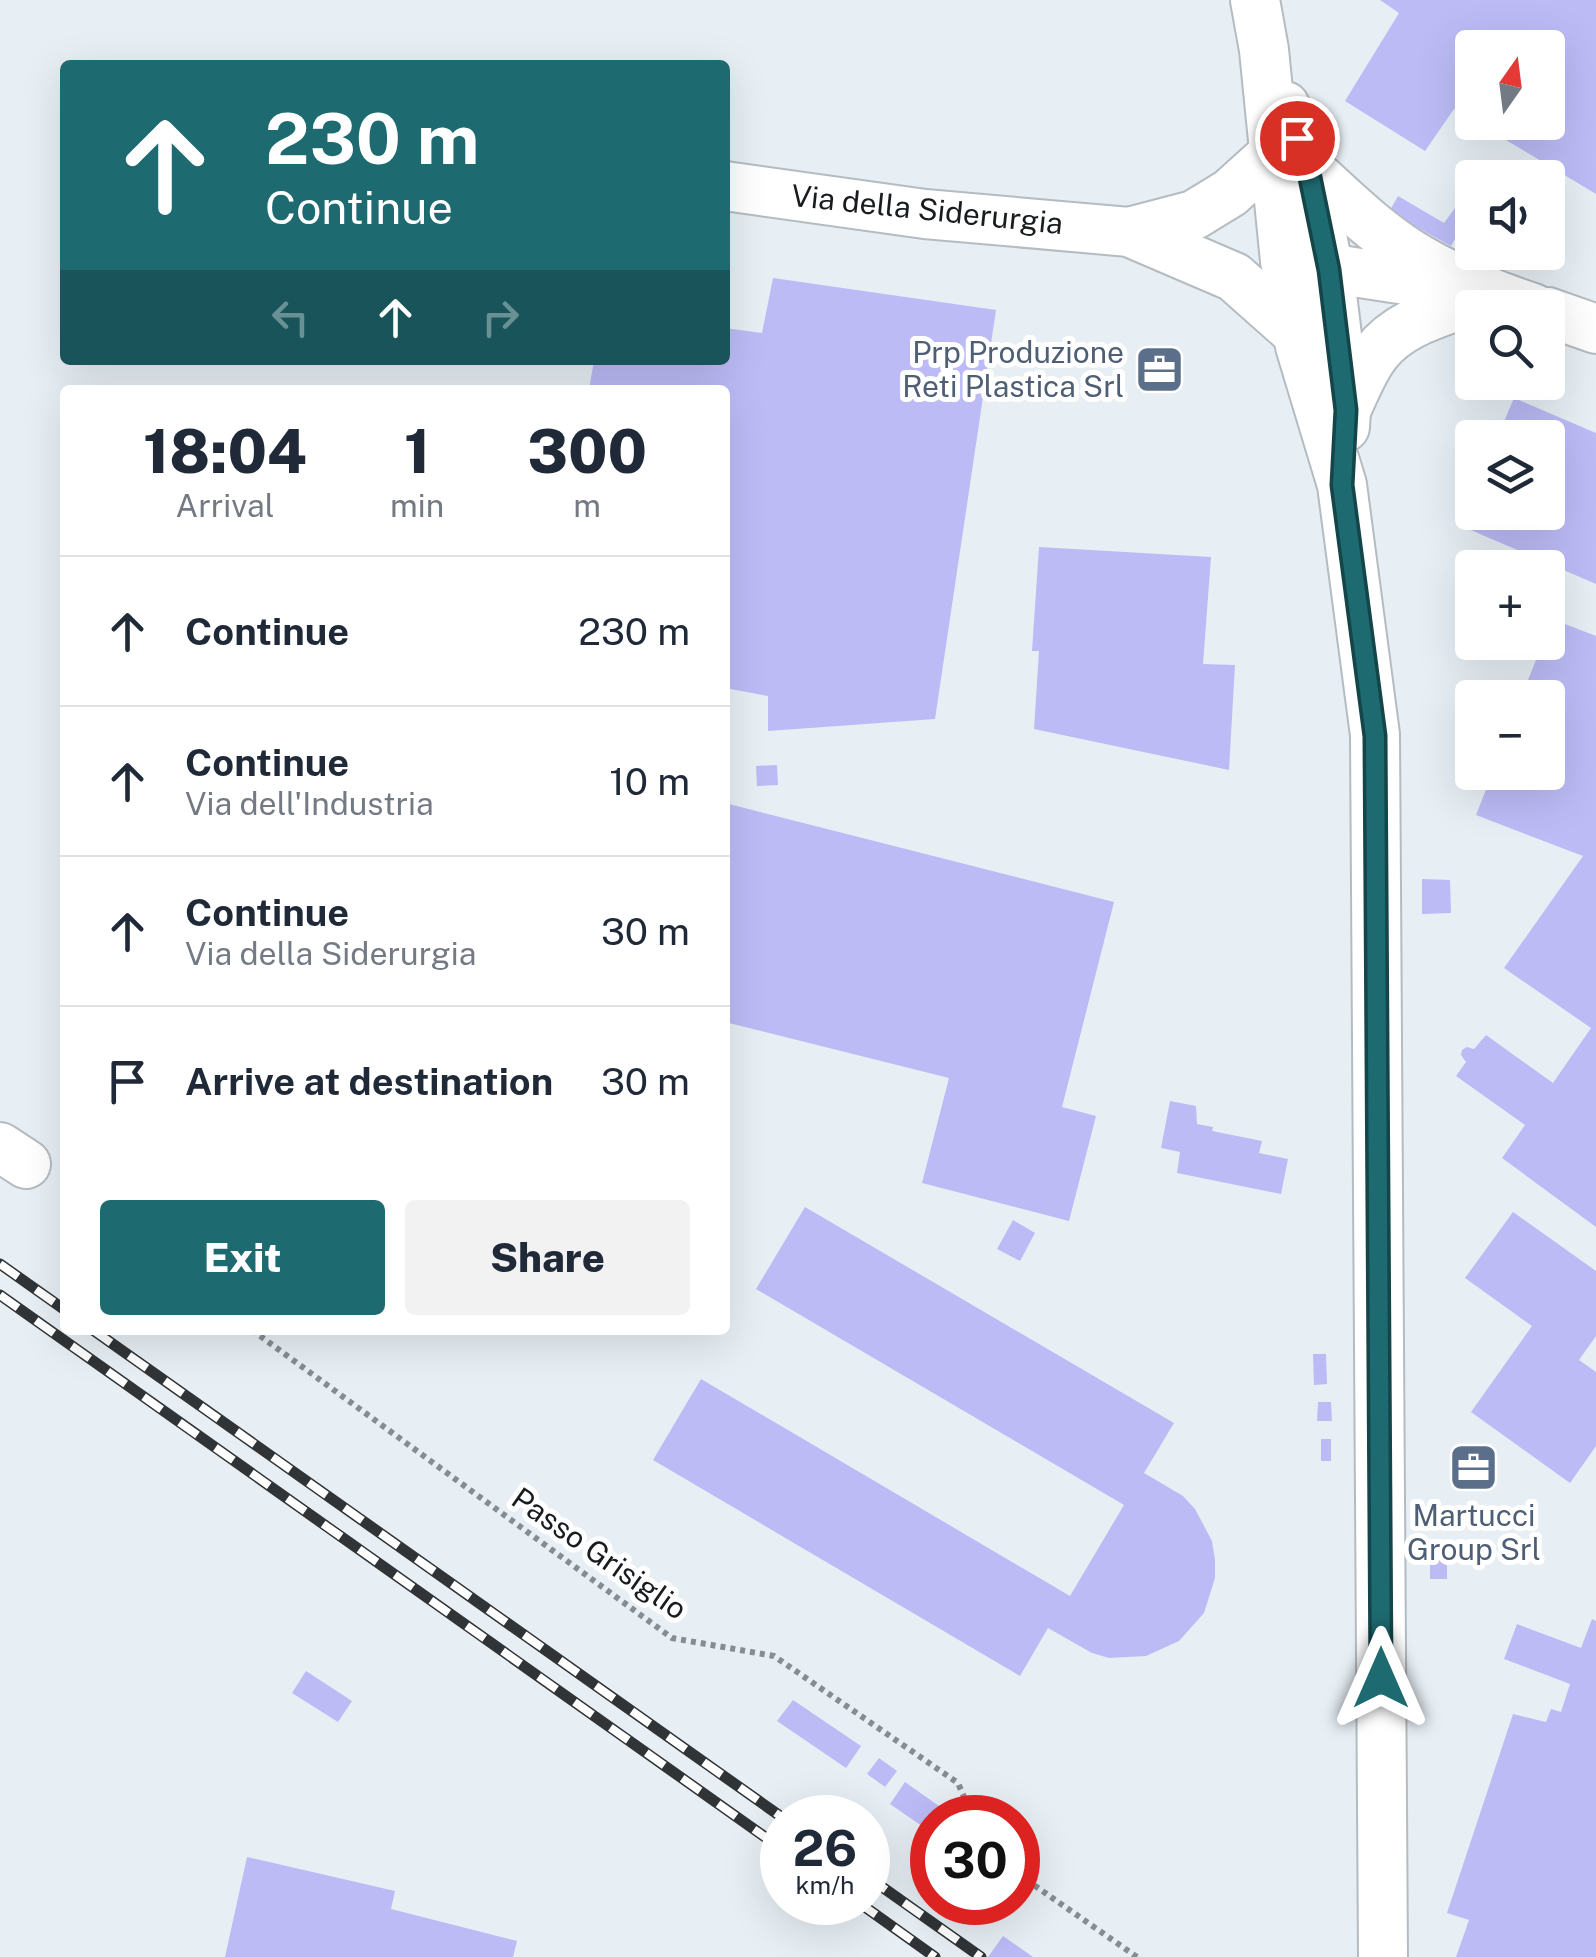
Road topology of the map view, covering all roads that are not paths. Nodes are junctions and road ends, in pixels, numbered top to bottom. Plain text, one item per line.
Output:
1 (1255, 0) edge
2 (1290, 161) junction
3 (730, 187) edge
4 (1130, 232) junction
5 (1307, 266) junction
6 (1490, 290) edge
7 (1455, 291) edge
8 (1455, 312) edge
9 (1565, 318) edge
10 (1596, 329) edge
11 (1297, 333) junction
12 (1346, 410) junction
13 (1342, 485) junction
14 (1383, 1957) edge

1 - 2 street
2 - 4 street, Via della Siderurgia
2 - 5 street
2 - 6 street
3 - 4 street, Via della Siderurgia
4 - 5 street
4 - 11 street, Via della Siderurgia
5 - 7 street
5 - 11 street
5 - 12 street
8 - 12 street
9 - 10 street
11 - 13 street
12 - 13 street
13 - 14 street

